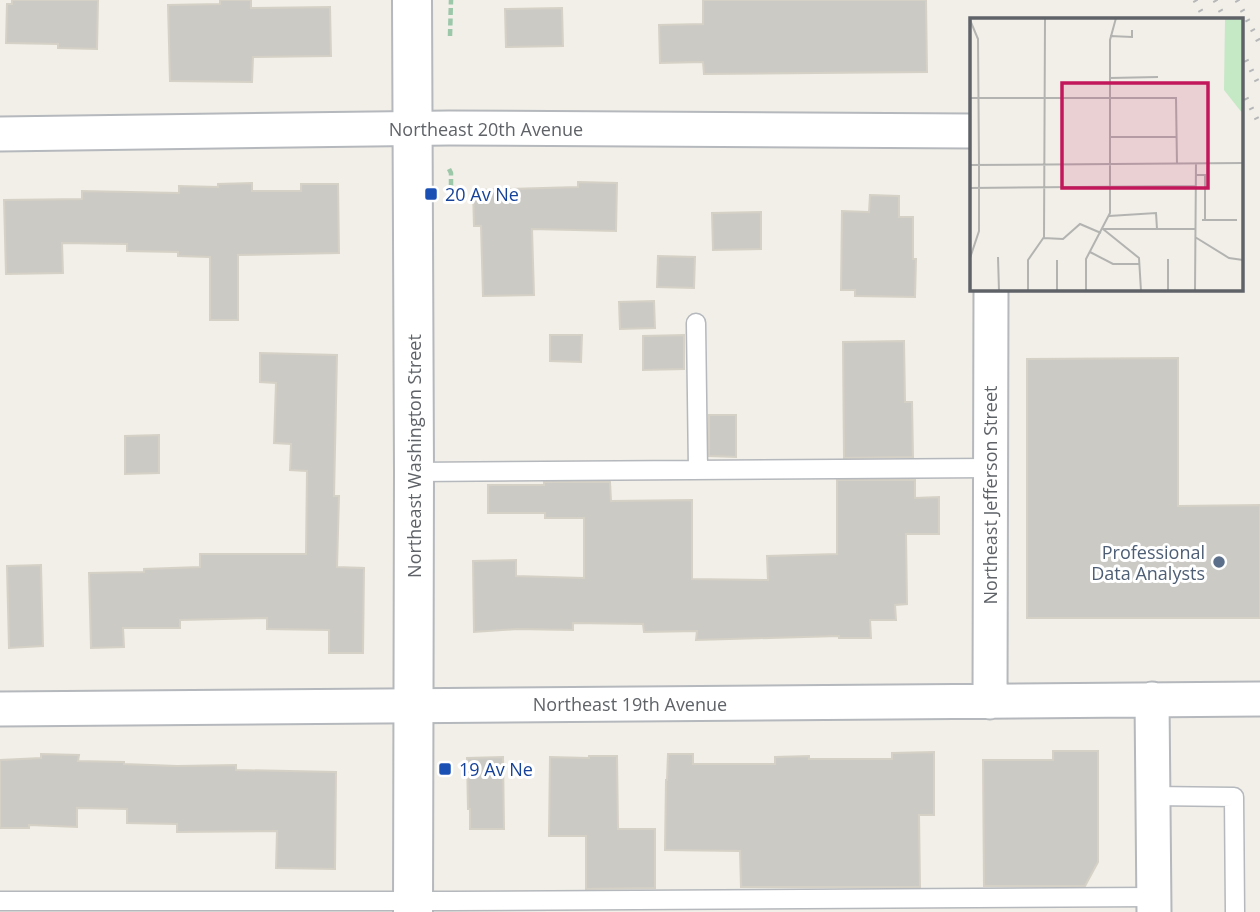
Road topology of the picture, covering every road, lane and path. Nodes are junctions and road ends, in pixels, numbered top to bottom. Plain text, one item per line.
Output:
1 (412, 0) edge
2 (413, 129) junction
3 (970, 131) edge
4 (0, 134) edge
5 (991, 290) edge
6 (696, 323) dead end
7 (990, 468) junction
8 (698, 470) junction
9 (414, 472) junction
10 (1152, 699) junction
11 (1260, 699) edge
12 (990, 702) junction
13 (414, 706) junction
14 (0, 709) edge
15 (1153, 796) junction
16 (0, 901) edge
17 (1154, 904) edge
18 (413, 906) edge
19 (1235, 912) edge

1 - 2 street, Northeast Washington Street
2 - 3 street, Northeast 20th Avenue
2 - 4 street, Northeast 20th Avenue
2 - 9 street, Northeast Washington Street
5 - 7 street, Northeast Jefferson Street
6 - 8 lane
7 - 8 lane
7 - 12 street, Northeast Jefferson Street
8 - 9 lane
9 - 13 street, Northeast Washington Street
10 - 11 street, Northeast 19th Avenue
10 - 12 street, Northeast 19th Avenue
10 - 15 street
12 - 13 street, Northeast 19th Avenue
13 - 14 street, Northeast 19th Avenue
13 - 18 street, Northeast Washington Street
15 - 17 street
15 - 19 lane
16 - 18 lane
17 - 18 lane

